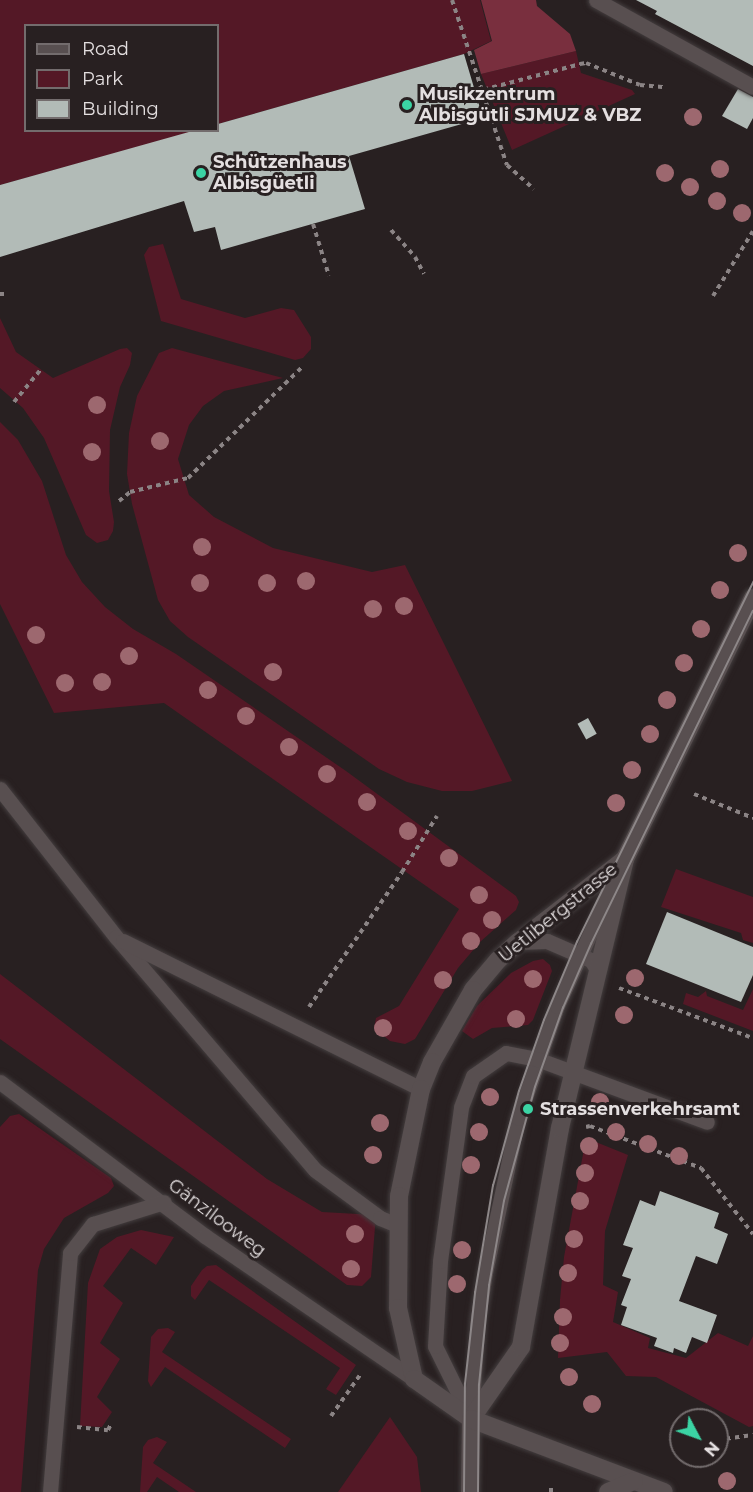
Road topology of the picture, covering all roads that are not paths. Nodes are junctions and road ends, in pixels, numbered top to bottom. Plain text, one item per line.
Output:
1 (596, 0) edge
2 (753, 87) edge
3 (753, 598) edge
4 (0, 789) edge
5 (625, 859) junction
6 (116, 937) junction
7 (518, 942) junction
8 (579, 954) junction
9 (598, 971) junction
10 (537, 1059) junction
11 (572, 1071) junction
12 (0, 1083) edge
13 (421, 1089) junction
14 (707, 1122) dead end
15 (164, 1202) junction
16 (397, 1225) junction
17 (414, 1379) junction
18 (471, 1419) junction
19 (634, 1481) junction
20 (50, 1492) edge
21 (470, 1492) edge
22 (608, 1492) edge
23 (664, 1492) edge

1 - 2 lane
3 - 5 street, Uetlibergstrasse
4 - 6 lane
5 - 7 street, Uetlibergstrasse
5 - 8 lane, Uetlibergstrasse
5 - 9 street, Uetlibergstrasse
6 - 13 lane
6 - 16 lane
7 - 8 lane
7 - 13 street, Uetlibergstrasse
8 - 9 lane
8 - 10 lane, Uetlibergstrasse
9 - 11 street, Uetlibergstrasse
10 - 11 lane
10 - 18 lane, Uetlibergstrasse
10 - 18 lane
11 - 14 lane
11 - 18 street, Uetlibergstrasse
12 - 15 lane, Gänzilooweg
13 - 16 street, Uetlibergstrasse
15 - 17 lane, Gänzilooweg
15 - 20 lane
16 - 17 street, Uetlibergstrasse
17 - 18 street
18 - 19 street
18 - 21 street, Uetlibergstrasse
19 - 22 street
19 - 23 street

